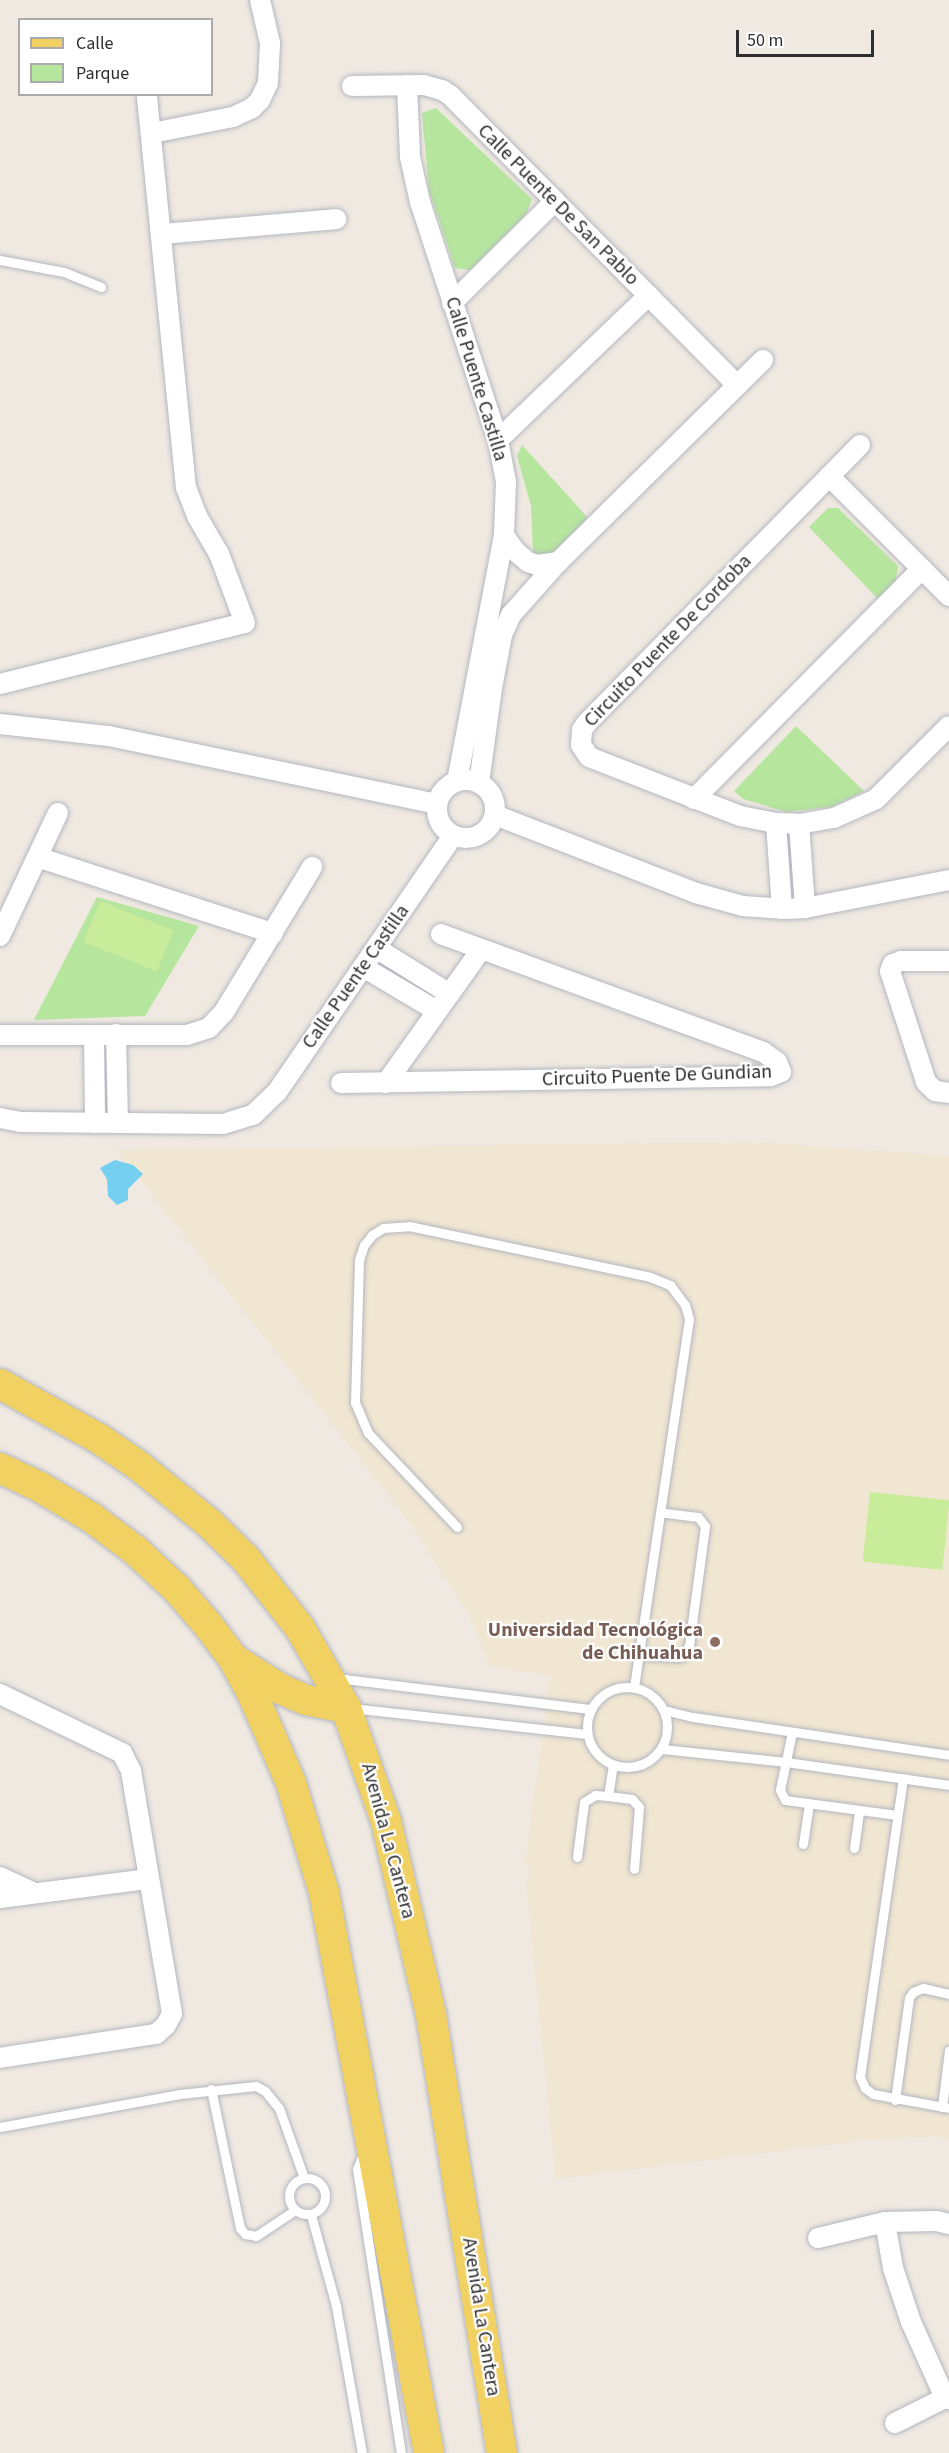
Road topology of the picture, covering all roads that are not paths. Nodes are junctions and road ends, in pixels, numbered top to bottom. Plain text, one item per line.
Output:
1 (260, 0) edge
2 (407, 85) junction
3 (352, 86) dead end
4 (147, 96) edge
5 (152, 133) junction
6 (555, 201) junction
7 (336, 219) dead end
8 (162, 234) junction
9 (0, 260) edge
10 (101, 287) dead end
11 (649, 296) junction
12 (452, 303) junction
13 (763, 360) dead end
14 (737, 385) junction
15 (498, 441) junction
16 (860, 445) dead end
17 (829, 476) junction
18 (504, 535) junction
19 (558, 562) junction
20 (922, 569) junction
21 (949, 596) edge
22 (0, 684) edge
23 (483, 687) junction
24 (0, 724) edge
25 (949, 726) edge
26 (457, 782) junction
27 (479, 783) junction
28 (694, 799) junction
29 (437, 804) junction
30 (58, 813) dead end
31 (495, 815) junction
32 (776, 823) junction
33 (799, 824) junction
34 (453, 836) junction
35 (37, 857) junction
36 (312, 867) dead end
37 (949, 880) edge
38 (805, 908) junction
39 (782, 909) junction
40 (273, 933) junction
41 (441, 934) dead end
42 (0, 936) edge
43 (376, 948) junction
44 (482, 950) junction
45 (949, 961) edge
46 (363, 967) junction
47 (450, 994) junction
48 (438, 1011) junction
49 (116, 1034) junction
50 (0, 1035) edge
51 (94, 1035) junction
52 (341, 1083) dead end
53 (386, 1083) junction
54 (949, 1093) edge
55 (0, 1118) edge
56 (21, 1122) junction
57 (95, 1123) junction
58 (118, 1123) junction
59 (0, 1131) edge
60 (0, 1384) edge
61 (0, 1468) edge
62 (660, 1512) junction
63 (457, 1527) dead end
64 (639, 1655) junction
65 (233, 1658) junction
66 (331, 1678) junction
67 (634, 1687) junction
68 (0, 1694) edge
69 (346, 1708) junction
70 (591, 1709) junction
71 (664, 1710) junction
72 (792, 1732) junction
73 (587, 1734) junction
74 (662, 1749) junction
75 (949, 1755) edge
76 (786, 1762) junction
77 (613, 1766) junction
78 (903, 1778) junction
79 (949, 1785) edge
80 (608, 1796) junction
81 (809, 1804) junction
82 (859, 1811) junction
83 (897, 1815) junction
84 (803, 1844) dead end
85 (854, 1848) dead end
86 (577, 1857) dead end
87 (634, 1869) dead end
88 (0, 1877) edge
89 (149, 1880) junction
90 (34, 1893) junction
91 (0, 1898) edge
92 (949, 1994) edge
93 (949, 2050) edge
94 (0, 2058) edge
95 (211, 2089) junction
96 (895, 2100) junction
97 (946, 2108) edge
98 (0, 2127) edge
99 (370, 2139) junction
100 (304, 2178) junction
101 (295, 2210) junction
102 (311, 2215) junction
103 (885, 2222) junction
104 (949, 2224) edge
105 (818, 2238) dead end
106 (947, 2398) edge
107 (895, 2423) dead end
108 (362, 2453) edge
109 (401, 2453) edge
110 (429, 2453) edge
111 (502, 2453) edge

1 - 5 street
2 - 3 street, Calle Puente De San Pablo
2 - 6 street, Calle Puente De San Pablo
2 - 12 street, Calle Puente Castilla
4 - 5 street
5 - 8 street
6 - 11 street, Calle Puente De San Pablo
6 - 12 street
7 - 8 street
8 - 22 street
9 - 10 lane
11 - 14 street, Calle Puente De San Pablo
11 - 15 street
12 - 15 street, Calle Puente Castilla
13 - 14 street
14 - 19 street
15 - 18 street, Calle Puente Castilla
16 - 17 street, Circuito Puente De Cordoba
17 - 20 street
17 - 28 street, Circuito Puente De Cordoba
18 - 19 street
18 - 23 street, Calle Puente Castilla
19 - 23 street, Calle Puente Castilla
20 - 21 street
20 - 28 street
23 - 26 street, Calle Puente Castilla
23 - 27 street, Calle Puente Castilla
24 - 29 street
25 - 33 street, Circuito Puente De Cordoba
26 - 27 street
26 - 29 street
27 - 31 street
28 - 32 street, Circuito Puente De Cordoba
29 - 34 street
30 - 35 street
31 - 34 street
31 - 39 street
32 - 33 street, Circuito Puente De Cordoba
32 - 39 street
33 - 38 street
34 - 43 street, Calle Puente Castilla
35 - 40 street
35 - 42 street
36 - 40 street
37 - 38 street
38 - 39 street
40 - 49 street
41 - 44 street, Circuito Puente De Gundian
43 - 46 street, Calle Puente Castilla
43 - 47 street
44 - 47 street
44 - 53 street, Circuito Puente De Gundian
45 - 54 street
46 - 48 street
46 - 58 street, Calle Puente Castilla
47 - 48 street
48 - 53 street
49 - 51 street
49 - 58 street
50 - 51 street
51 - 57 street
52 - 53 street, Circuito Puente De Gundian
55 - 56 street
56 - 57 street
56 - 59 street
57 - 58 street
60 - 66 main road, Avenida La Cantera
61 - 65 main road
62 - 63 lane
62 - 64 lane
62 - 64 lane
64 - 67 lane
65 - 69 main road
65 - 99 main road
66 - 69 main road, Avenida La Cantera
66 - 70 lane
67 - 70 lane
67 - 71 lane
68 - 89 street
69 - 73 lane
69 - 111 main road, Avenida La Cantera
70 - 73 lane
71 - 72 lane
71 - 74 lane
72 - 75 lane
72 - 76 lane
73 - 77 lane
74 - 76 lane
74 - 77 lane
76 - 78 lane
76 - 81 lane
77 - 80 lane
78 - 79 lane
78 - 83 lane
80 - 86 lane
80 - 87 lane
81 - 82 lane
81 - 84 lane
82 - 83 lane
82 - 85 lane
83 - 96 lane
88 - 90 street
89 - 90 street
89 - 94 street
90 - 91 street
92 - 96 lane
93 - 97 lane
95 - 98 lane
95 - 100 lane
95 - 101 lane
96 - 97 lane
99 - 109 lane
99 - 110 main road
100 - 101 lane
100 - 102 lane
101 - 102 lane
102 - 108 lane
103 - 104 street
103 - 105 street
103 - 106 street
106 - 107 street

